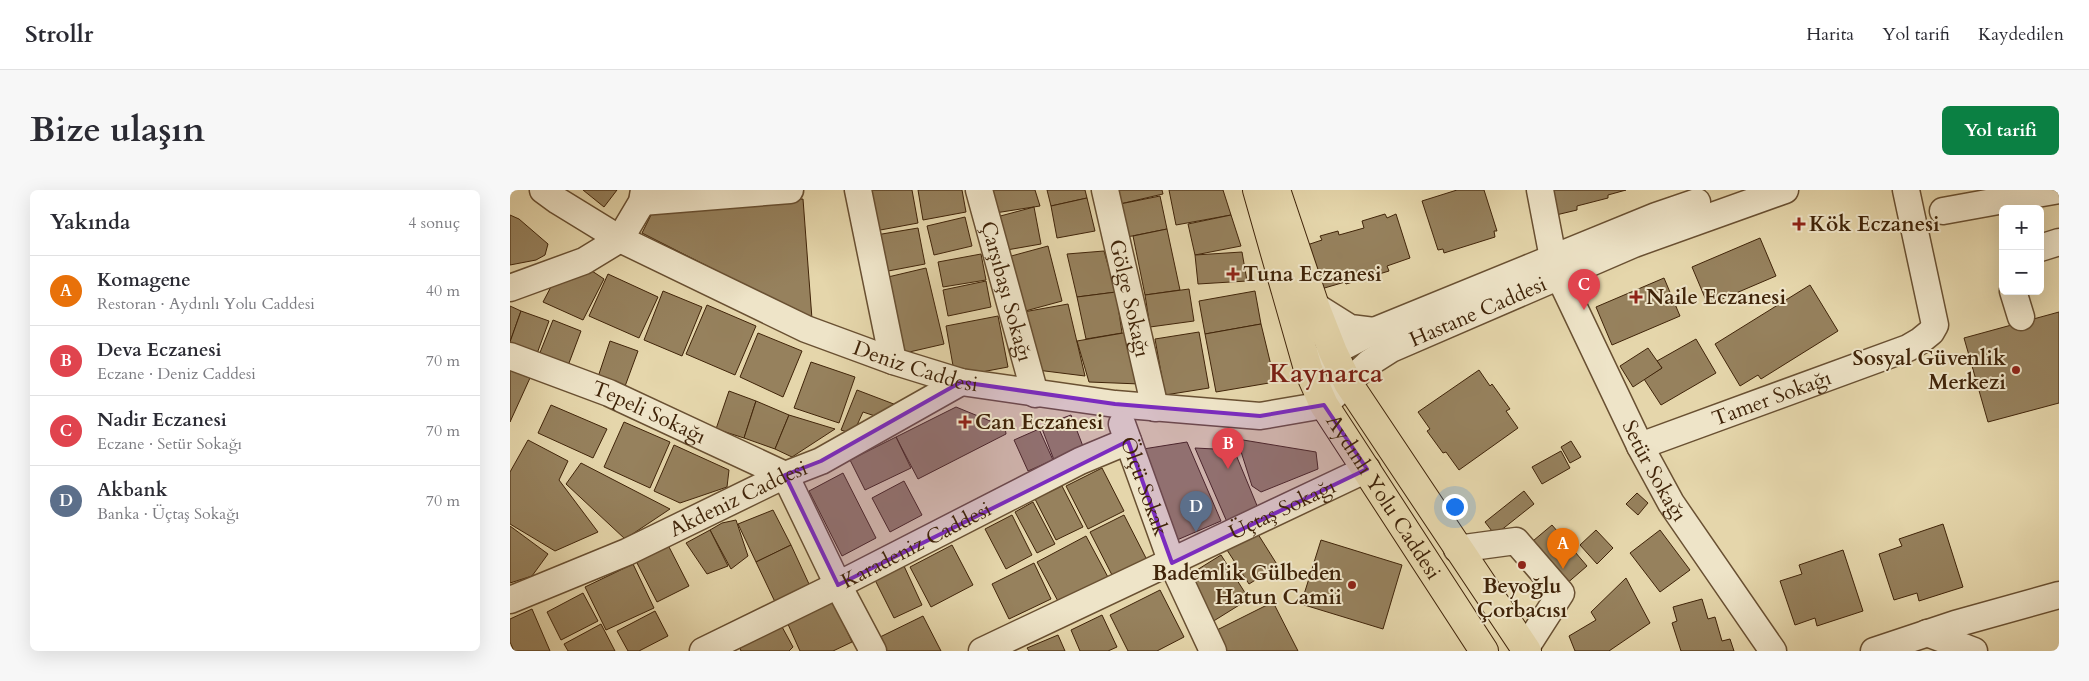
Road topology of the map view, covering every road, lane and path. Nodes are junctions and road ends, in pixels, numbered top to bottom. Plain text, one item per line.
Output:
1 (543, 190) edge
2 (790, 190) edge
3 (858, 190) edge
4 (979, 190) edge
5 (1105, 190) edge
6 (1256, 190) edge
7 (1276, 190) edge
8 (1540, 190) edge
9 (1732, 190) edge
10 (1785, 190) edge
11 (1906, 190) edge
12 (2059, 190) edge
13 (643, 196) edge
14 (1943, 211) dead end
15 (620, 239) junction
16 (2059, 242) edge
17 (2044, 247) edge
18 (1556, 267) junction
19 (510, 288) edge
20 (2014, 295) edge
21 (1315, 306) junction
22 (2021, 317) dead end
23 (1374, 331) junction
24 (1333, 352) junction
25 (510, 356) edge
26 (893, 361) junction
27 (1308, 369) junction
28 (961, 382) junction
29 (1348, 383) junction
30 (1035, 394) junction
31 (1115, 404) junction
32 (1324, 406) junction
33 (1155, 408) junction
34 (1128, 441) junction
35 (1640, 446) junction
36 (1367, 469) junction
37 (785, 475) junction
38 (1457, 548) junction
39 (1172, 563) junction
40 (838, 585) junction
41 (2059, 595) edge
42 (510, 600) edge
43 (1927, 633) junction
44 (1526, 650) edge
45 (703, 651) edge
46 (872, 651) edge
47 (982, 651) edge
48 (1213, 651) edge
49 (1484, 651) edge
50 (1773, 651) edge
51 (1874, 651) edge
52 (1974, 651) edge

1 - 15 street, Deniz Caddesi
2 - 13 street
3 - 26 street
4 - 30 street, Çarşıbaşı Sokağı
5 - 33 street, Gölge Sokağı
6 - 27 main road, Aydınlı Yolu Caddesi
7 - 21 main road, Aydınlı Yolu Caddesi
8 - 18 street, Setür Sokağı
9 - 18 street, Hastane Caddesi
10 - 18 street, Hastane Caddesi
11 - 35 street, Tamer Sokağı
12 - 14 street
13 - 15 street
15 - 19 street
15 - 26 street, Deniz Caddesi
16 - 17 street
18 - 23 street, Hastane Caddesi
18 - 29 street, Hastane Caddesi
18 - 35 street, Setür Sokağı
20 - 22 street
21 - 23 street
21 - 24 main road, Aydınlı Yolu Caddesi
23 - 24 street, Hastane Caddesi
24 - 27 street, Hastane Caddesi
24 - 29 main road, Aydınlı Yolu Caddesi
25 - 37 street, Tepeli Sokağı
26 - 28 street, Deniz Caddesi
27 - 32 main road, Aydınlı Yolu Caddesi
28 - 30 street, Deniz Caddesi
28 - 37 street, Akdeniz Caddesi
29 - 32 street, Hastane Caddesi
29 - 38 main road, Aydınlı Yolu Caddesi
30 - 31 street, Deniz Caddesi
31 - 33 street, Deniz Caddesi
31 - 34 street, Ölçü Sokak
32 - 33 street, Deniz Caddesi
32 - 36 main road, Aydınlı Yolu Caddesi
34 - 39 street, Ölçü Sokak
34 - 40 street, Karadeniz Caddesi
35 - 50 street, Setür Sokağı
36 - 39 street, Üçtaş Sokağı
36 - 49 main road, Aydınlı Yolu Caddesi
37 - 40 street
37 - 42 street, Akdeniz Caddesi
38 - 44 main road, Aydınlı Yolu Caddesi
38 - 44 street
39 - 47 street, Üçtaş Sokağı
39 - 48 street, Ölçü Sokak
40 - 45 street, Karadeniz Caddesi
40 - 46 street
41 - 43 street
43 - 51 street
43 - 52 street

